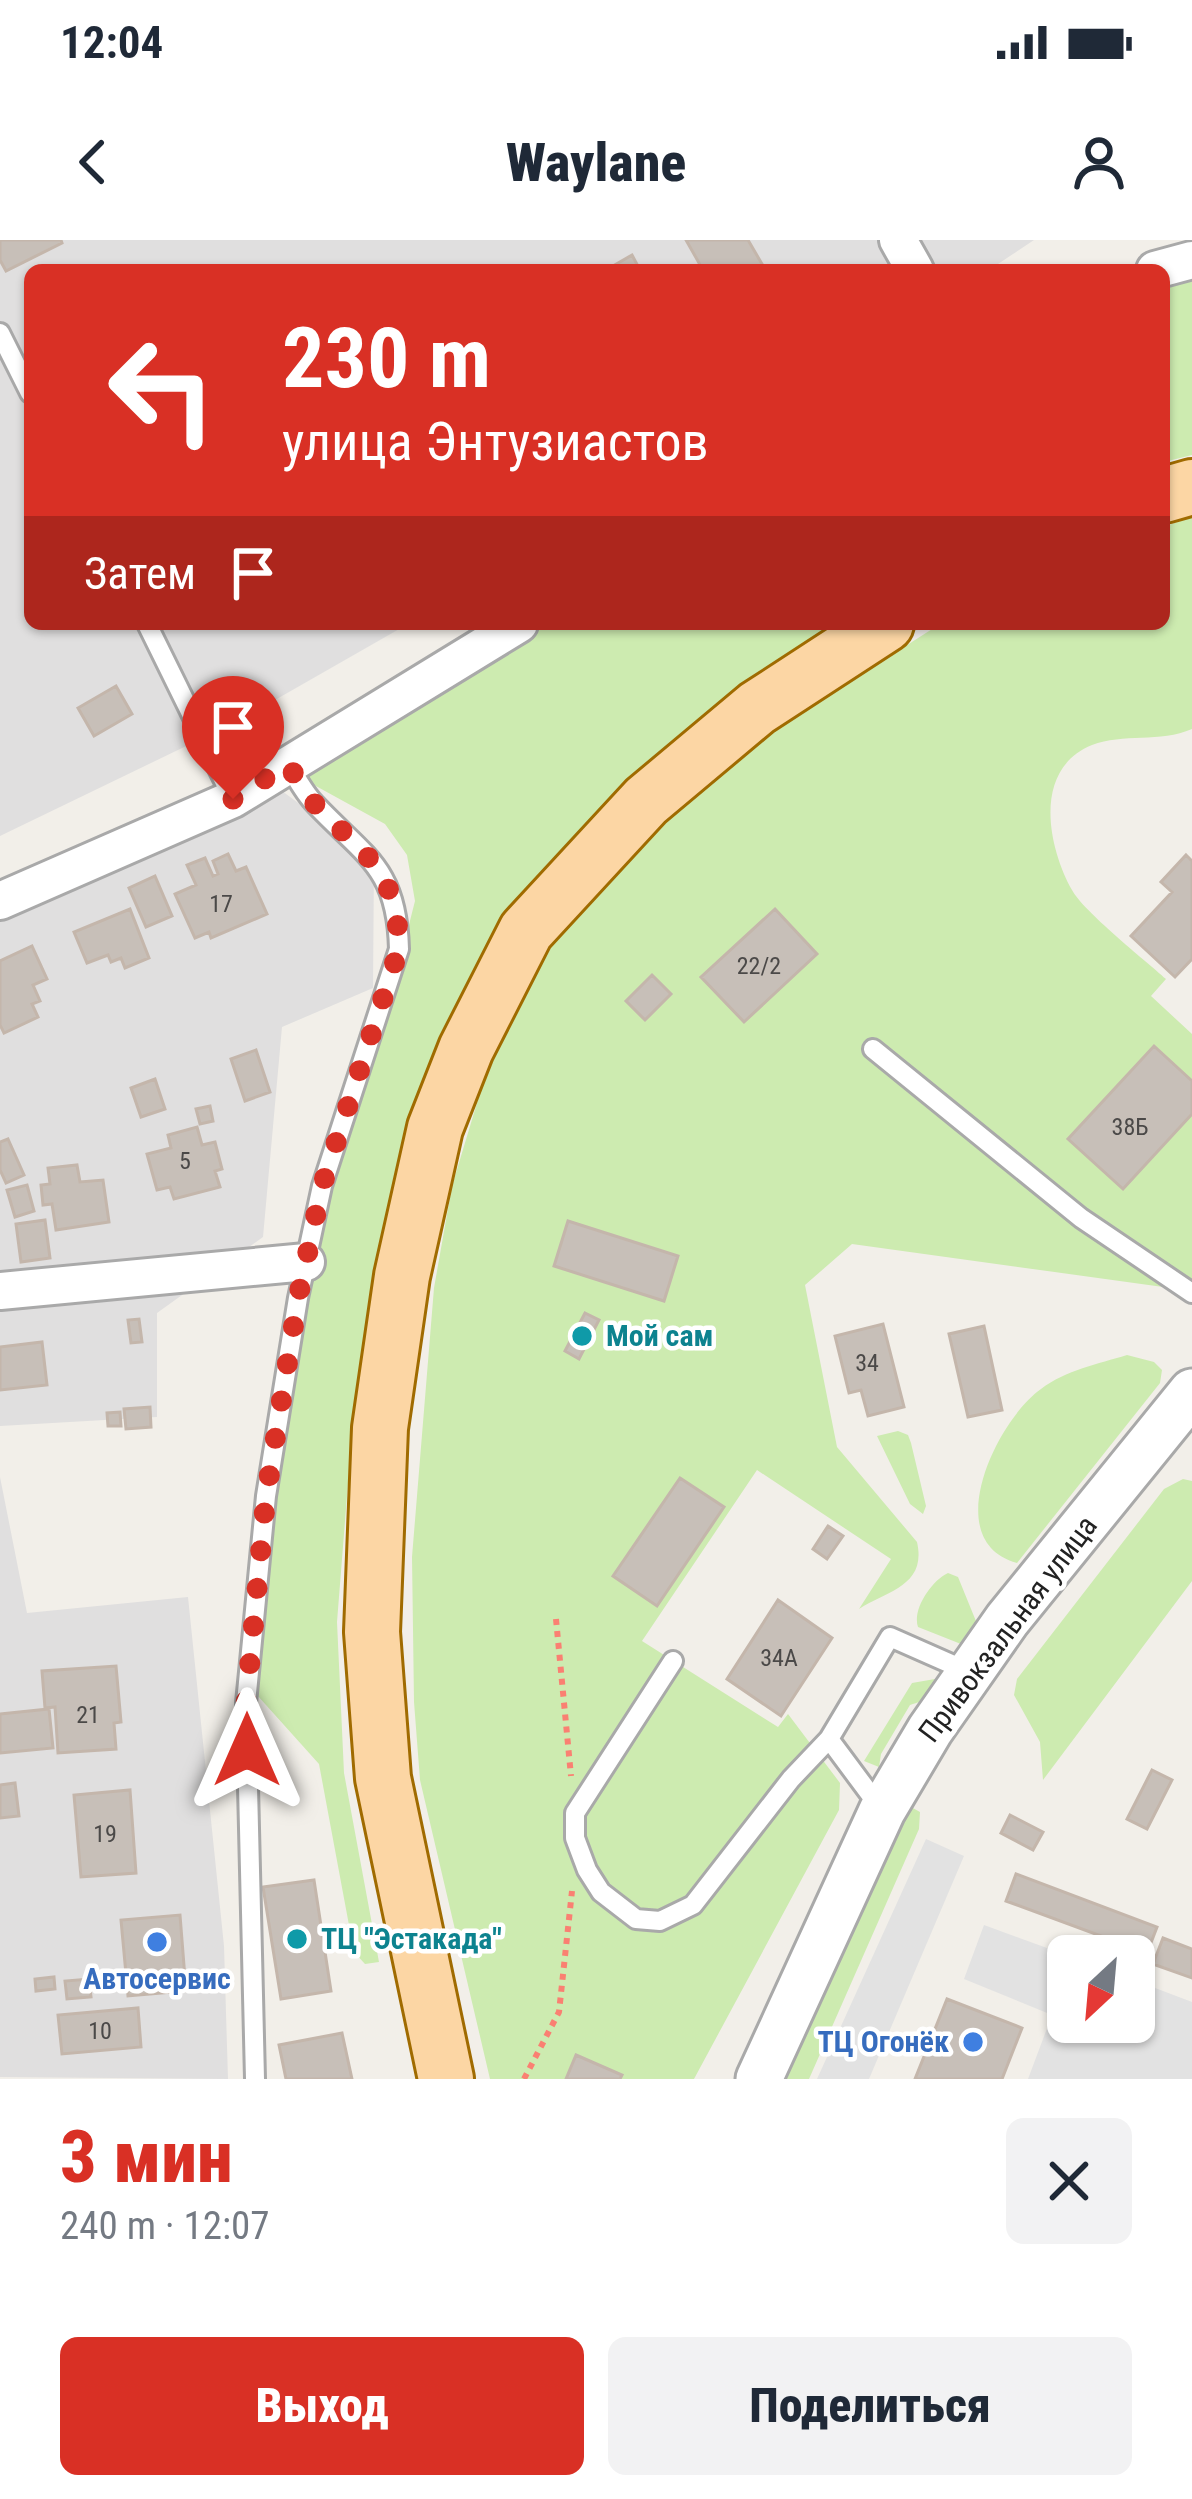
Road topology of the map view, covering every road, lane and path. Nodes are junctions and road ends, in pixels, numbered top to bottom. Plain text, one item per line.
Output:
1 (0, 333) edge
2 (24, 380) edge
3 (150, 630) edge
4 (509, 630) edge
5 (877, 630) edge
6 (288, 764) junction
7 (233, 799) junction
8 (0, 902) edge
9 (873, 1049) dead end
10 (306, 1262) junction
11 (0, 1292) edge
12 (1192, 1293) edge
13 (1192, 1392) edge
14 (673, 1660) dead end
15 (972, 1673) junction
16 (829, 1739) junction
17 (882, 1811) junction
18 (255, 2079) edge
19 (446, 2079) edge
20 (759, 2079) edge

1 - 2 lane
3 - 7 lane
4 - 6 street
5 - 19 main road
6 - 7 street
6 - 10 lane
7 - 8 street
9 - 12 lane
10 - 11 street
10 - 18 lane
13 - 15 street, Привокзальная улица
14 - 16 lane
15 - 16 lane
15 - 17 street, Привокзальная улица
16 - 17 lane
17 - 20 street, Привокзальная улица

